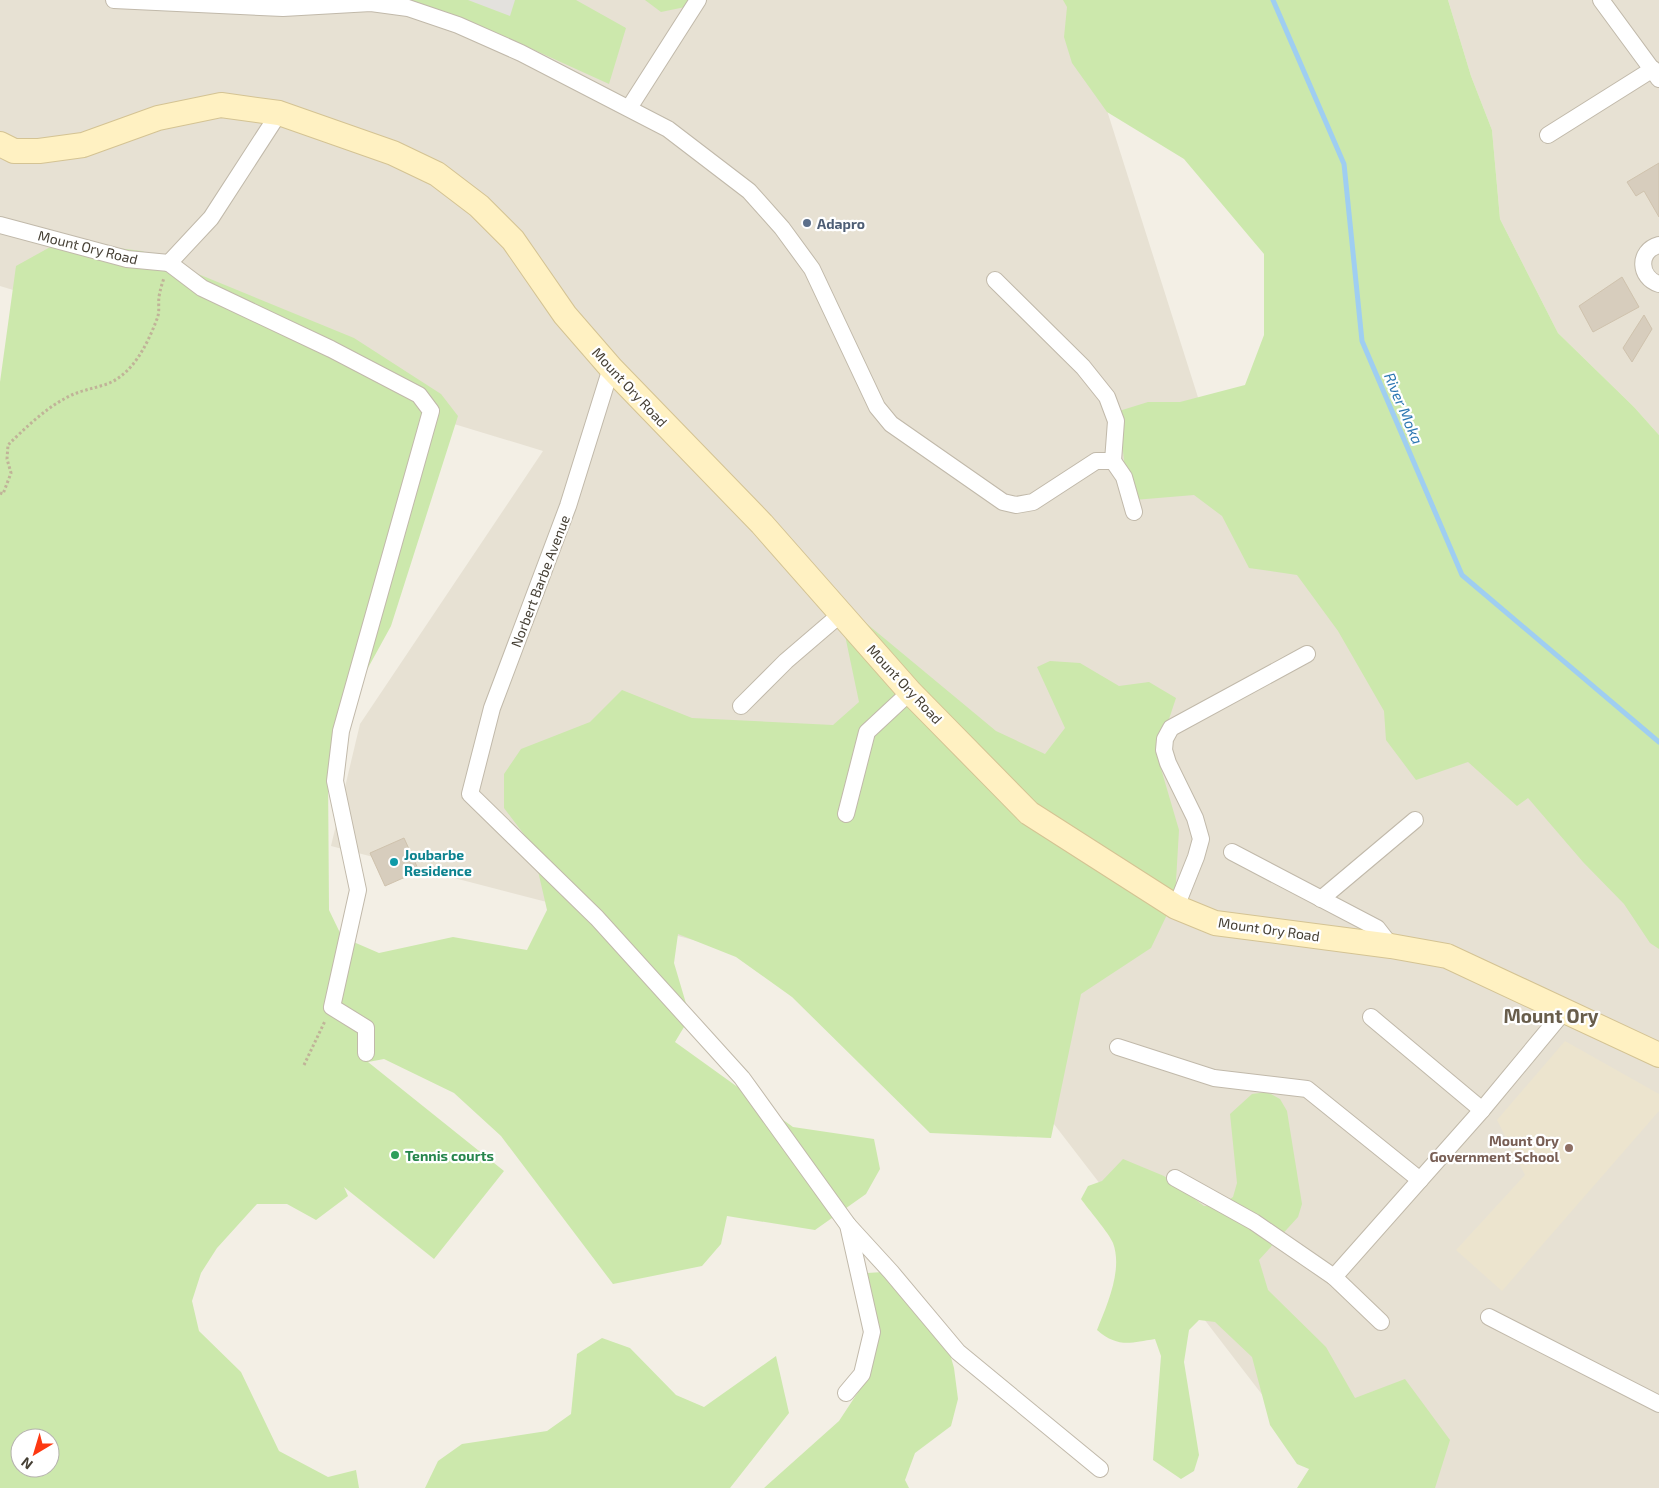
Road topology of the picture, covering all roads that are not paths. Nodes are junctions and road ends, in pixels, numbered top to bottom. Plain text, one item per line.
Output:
1 (114, 0) edge
2 (698, 0) edge
3 (1600, 0) edge
4 (284, 4) edge
5 (1656, 74) edge
6 (629, 108) junction
7 (279, 113) junction
8 (1548, 135) dead end
9 (0, 144) edge
10 (0, 225) edge
11 (1659, 245) edge
12 (169, 264) junction
13 (995, 280) dead end
14 (1659, 284) edge
15 (612, 368) junction
16 (1113, 461) junction
17 (1134, 512) dead end
18 (842, 613) junction
19 (1307, 654) dead end
20 (910, 692) junction
21 (741, 706) dead end
22 (846, 814) dead end
23 (1415, 820) dead end
24 (1232, 852) dead end
25 (1321, 898) junction
26 (1176, 908) junction
27 (1391, 946) junction
28 (1565, 1010) junction
29 (1371, 1017) dead end
30 (1118, 1046) dead end
31 (366, 1053) dead end
32 (1659, 1054) edge
33 (1482, 1110) junction
34 (1175, 1178) dead end
35 (1420, 1180) junction
36 (848, 1225) junction
37 (1334, 1277) junction
38 (1489, 1318) dead end
39 (1380, 1322) dead end
40 (846, 1393) dead end
41 (1659, 1404) edge
42 (1100, 1469) dead end

1 - 4 street
2 - 6 street
3 - 5 street
4 - 6 street
5 - 8 street
6 - 16 street
7 - 9 main road, Mount Ory Road
7 - 12 street
7 - 15 main road, Mount Ory Road
10 - 12 street, Mount Ory Road
11 - 14 street
12 - 31 street
13 - 16 street
15 - 18 main road, Mount Ory Road
15 - 36 street, Norbert Barbe Avenue
16 - 17 street
18 - 20 main road, Mount Ory Road
18 - 21 street
19 - 26 street
20 - 22 street
20 - 26 main road, Mount Ory Road
23 - 25 street
24 - 25 street
25 - 27 street
26 - 27 main road, Mount Ory Road
27 - 28 main road, Mount Ory Road
28 - 32 main road, Mount Ory Road
28 - 33 street
29 - 33 street
30 - 35 street
33 - 35 street
34 - 37 street
35 - 37 street
36 - 40 street
36 - 42 street
37 - 39 street
38 - 41 street

